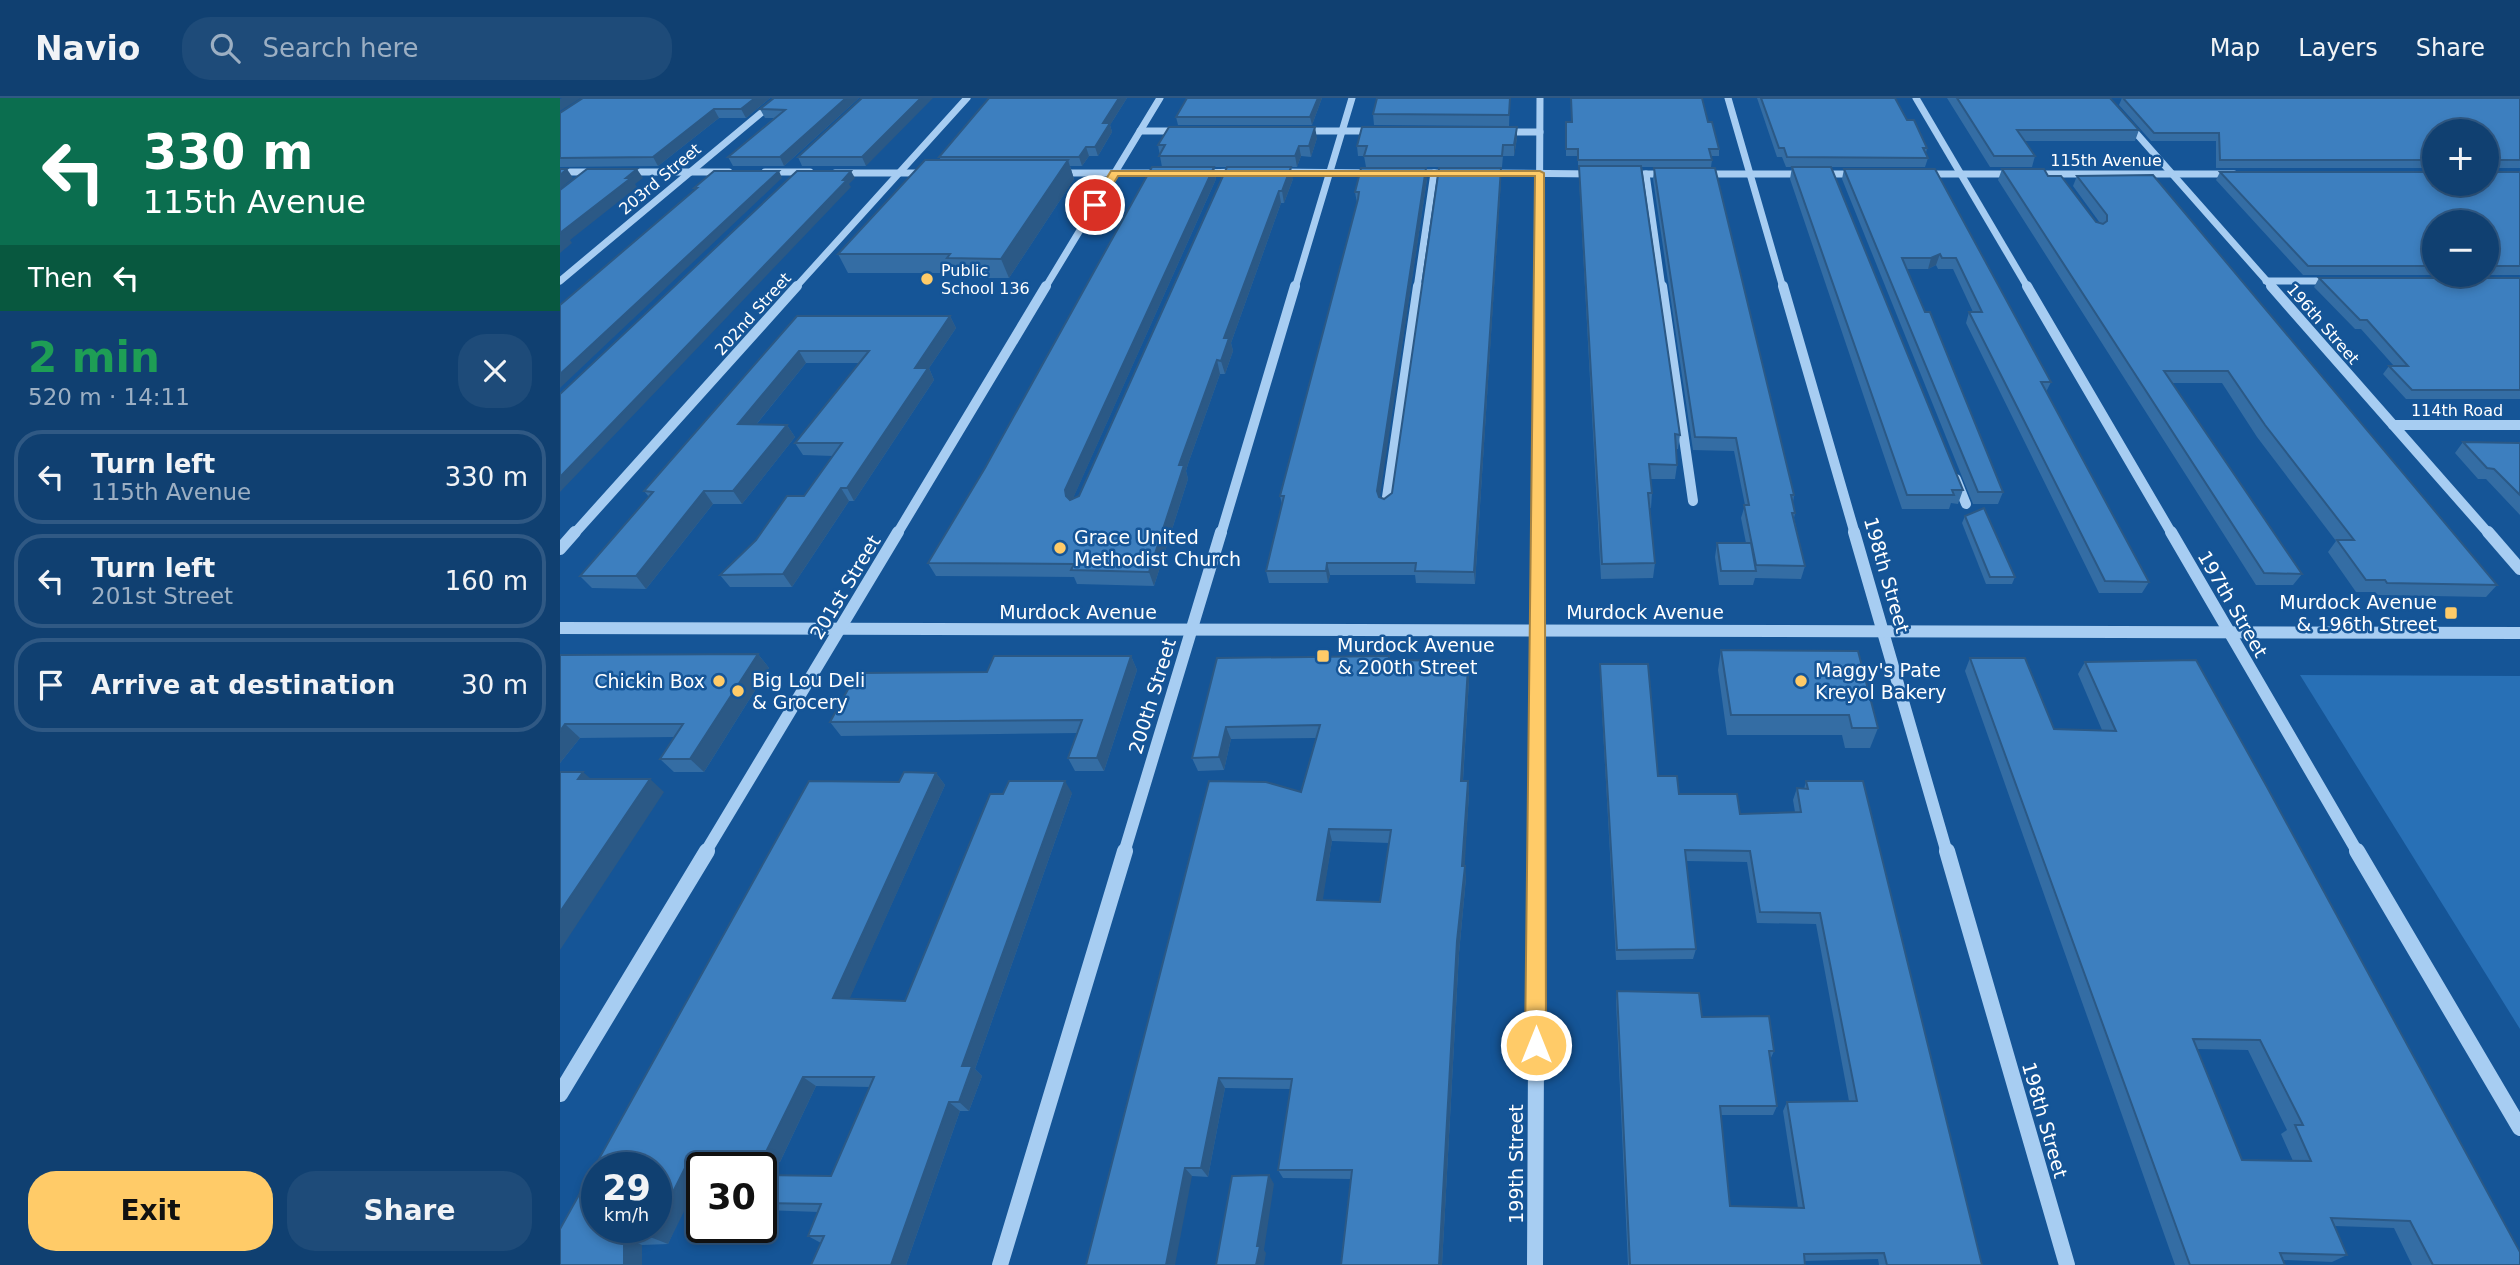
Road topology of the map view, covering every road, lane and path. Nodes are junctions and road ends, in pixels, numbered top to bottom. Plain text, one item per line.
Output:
1 (779, 98) edge
2 (967, 98) edge
3 (1160, 98) edge
4 (1352, 98) edge
5 (1540, 98) edge
6 (1728, 98) edge
7 (1916, 98) edge
8 (2105, 98) edge
9 (1140, 131) junction
10 (1196, 131) edge
11 (1288, 131) edge
12 (1342, 131) junction
13 (1383, 131) edge
14 (1487, 132) edge
15 (1540, 132) junction
16 (796, 169) joint
17 (560, 172) edge
18 (591, 172) junction
19 (604, 172) edge
20 (618, 172) edge
21 (690, 172) junction
22 (734, 172) edge
23 (760, 172) edge
24 (1252, 172) edge
25 (1265, 172) edge
26 (899, 173) junction
27 (945, 173) edge
28 (1053, 173) edge
29 (1115, 173) junction
30 (1174, 173) edge
31 (1187, 173) edge
32 (1330, 173) junction
33 (1382, 173) edge
34 (1408, 173) edge
35 (1434, 173) junction
36 (1461, 173) edge
37 (1474, 173) edge
38 (1540, 173) junction
39 (1606, 174) edge
40 (1620, 174) edge
41 (1646, 174) junction
42 (1671, 174) edge
43 (1696, 174) edge
44 (1750, 174) junction
45 (1871, 174) edge
46 (1910, 174) edge
47 (1961, 174) junction
48 (2056, 174) junction
49 (2172, 174) junction
50 (2245, 174) edge
51 (788, 177) joint
52 (579, 182) edge
53 (2064, 183) edge
54 (560, 281) edge
55 (2266, 281) junction
56 (2343, 281) edge
57 (2393, 425) junction
58 (2520, 425) edge
59 (1951, 465) edge
60 (1693, 501) dead end
61 (1966, 503) edge
62 (1386, 504) edge
63 (560, 549) edge
64 (2520, 569) edge
65 (560, 628) edge
66 (840, 629) junction
67 (1883, 629) junction
68 (1191, 630) junction
69 (1537, 630) junction
70 (2229, 631) junction
71 (2520, 633) edge
72 (560, 1094) edge
73 (2520, 1128) edge
74 (1000, 1265) edge
75 (1535, 1265) edge
76 (2067, 1265) edge

1 - 21 street, 203rd Street
2 - 26 street, 202nd Street
3 - 9 street, 201st Street
4 - 12 street, 200th Street
5 - 15 street, 199th Street
6 - 44 street, 198th Street
7 - 47 street, 197th Street
8 - 49 street, 196th Street
9 - 10 street
9 - 29 street, 201st Street
11 - 12 street
12 - 13 street
12 - 32 street, 200th Street
14 - 15 street
15 - 38 street, 199th Street
16 - 26 street
16 - 51 street
17 - 18 street
18 - 19 street
18 - 52 street
20 - 21 street
21 - 22 street
21 - 54 street, 203rd Street
23 - 51 street
24 - 31 street
25 - 32 street
26 - 27 street
26 - 63 street, 202nd Street
28 - 29 street
29 - 30 street
29 - 66 street, 201st Street
32 - 33 street
32 - 68 street, 200th Street
34 - 35 street
35 - 36 street
35 - 62 street
37 - 38 street
38 - 39 street
38 - 69 street, 199th Street
40 - 41 street
41 - 42 street
41 - 60 street
43 - 44 street
44 - 45 street
44 - 67 street, 198th Street
46 - 47 street, 115th Avenue
47 - 48 street, 115th Avenue
47 - 70 street, 197th Street
48 - 49 street, 115th Avenue
48 - 53 street
49 - 50 street, 115th Avenue
49 - 55 street, 196th Street
55 - 56 street
55 - 57 street, 196th Street
57 - 58 street, 114th Road
57 - 64 street, 196th Street
59 - 61 street
65 - 66 street, Murdock Avenue
66 - 68 street, Murdock Avenue
66 - 72 street, 201st Street
67 - 69 street, Murdock Avenue
67 - 70 street, Murdock Avenue
67 - 76 street, 198th Street
68 - 69 street, Murdock Avenue
68 - 74 street, 200th Street
69 - 75 street, 199th Street
70 - 71 street, Murdock Avenue
70 - 73 street, 197th Street

